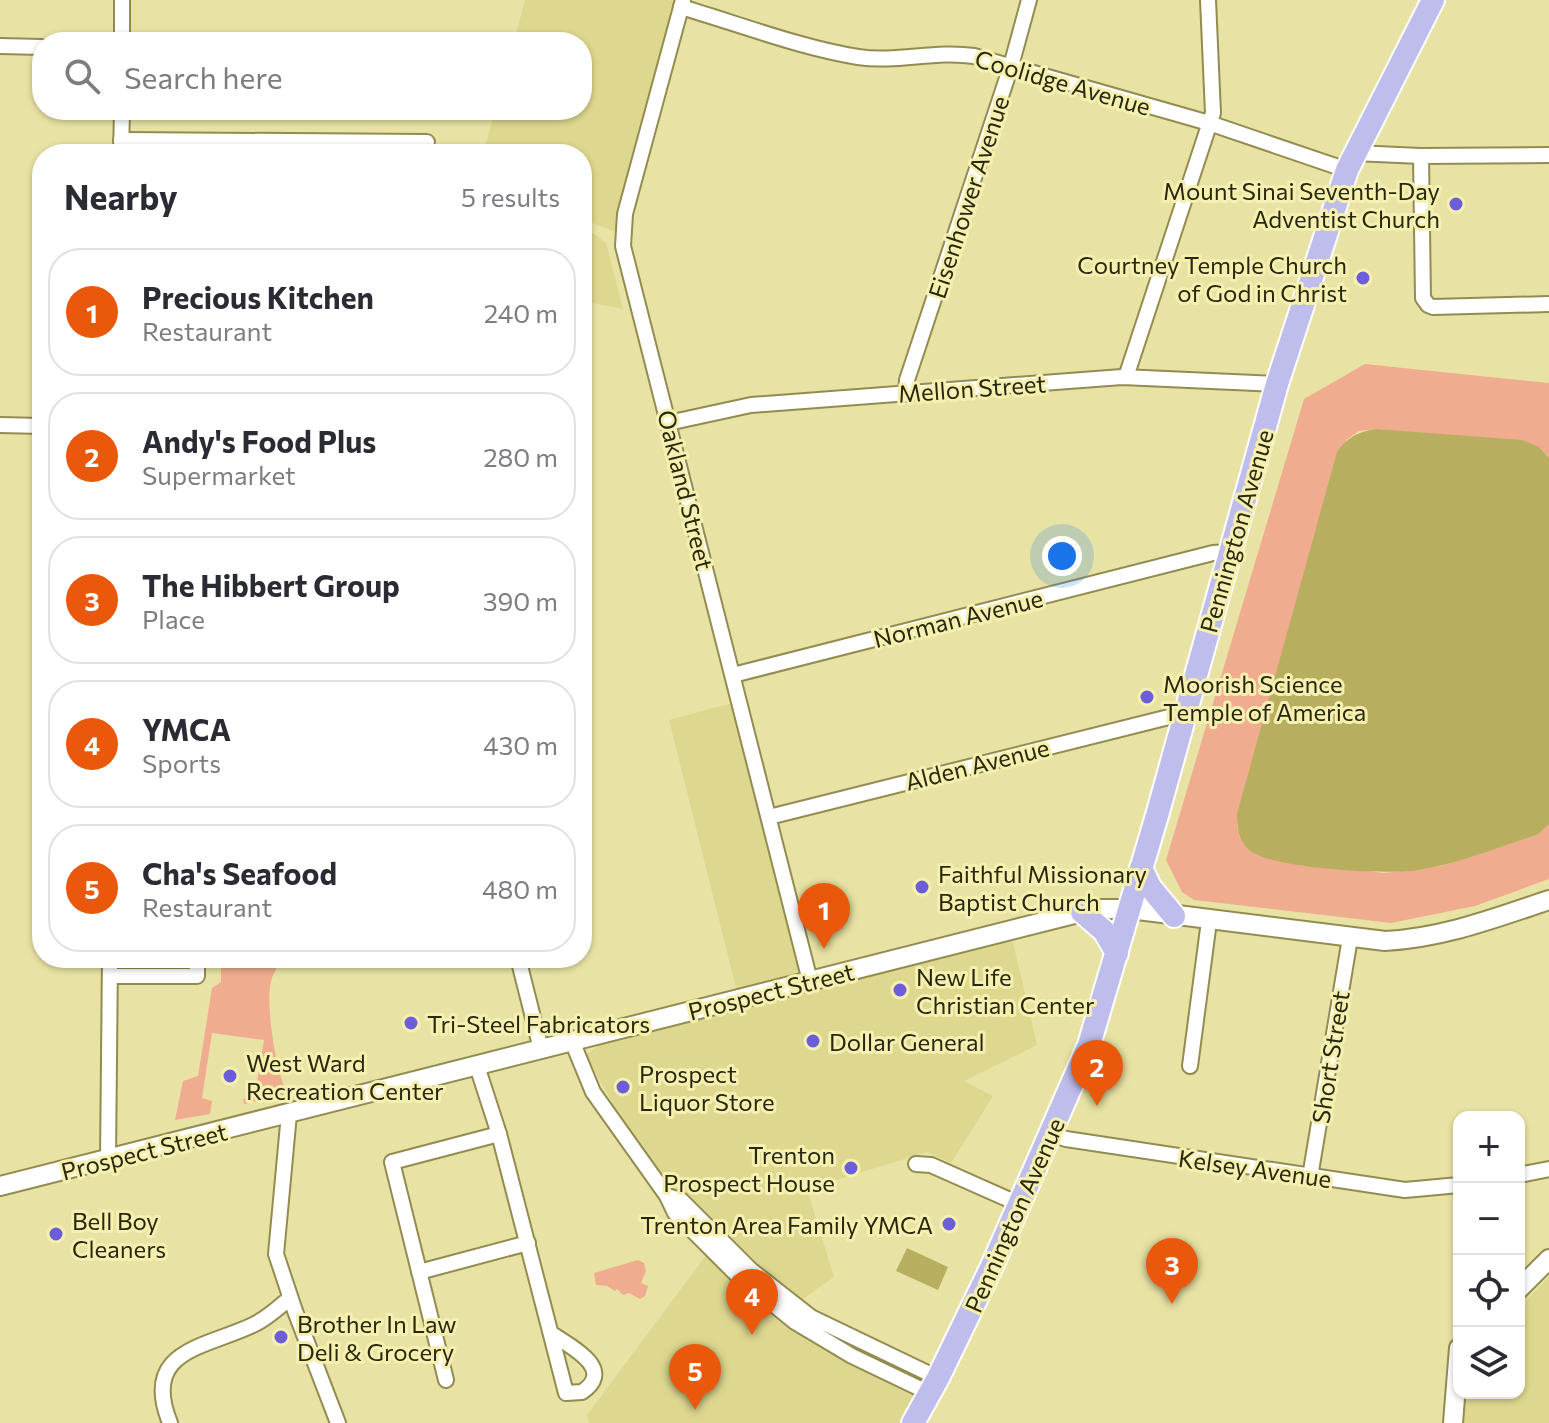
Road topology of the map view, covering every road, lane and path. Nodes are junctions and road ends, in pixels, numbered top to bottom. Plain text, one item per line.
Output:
1 (122, 0) edge
2 (1029, 0) edge
3 (1208, 0) edge
4 (1433, 0) edge
5 (682, 4) edge
6 (122, 32) edge
7 (0, 46) edge
8 (32, 47) edge
9 (1011, 66) junction
10 (122, 120) edge
11 (1209, 123) junction
12 (427, 142) dead end
13 (121, 144) edge
14 (305, 144) edge
15 (1549, 155) edge
16 (1421, 156) junction
17 (1350, 162) junction
18 (1549, 304) edge
19 (1126, 377) junction
20 (1277, 384) junction
21 (906, 394) junction
22 (668, 423) junction
23 (0, 425) edge
24 (32, 426) edge
25 (1230, 552) junction
26 (733, 675) junction
27 (1185, 713) junction
28 (769, 817) junction
29 (1141, 868) junction
30 (1549, 900) edge
31 (1130, 909) junction
32 (1082, 912) junction
33 (1174, 916) junction
34 (1209, 921) junction
35 (1350, 938) junction
36 (1117, 953) junction
37 (110, 968) edge
38 (197, 968) edge
39 (521, 968) edge
40 (110, 976) junction
41 (810, 981) junction
42 (572, 1041) junction
43 (541, 1049) junction
44 (477, 1066) junction
45 (1190, 1066) dead end
46 (289, 1114) junction
47 (499, 1134) junction
48 (1051, 1134) junction
49 (108, 1159) junction
50 (916, 1164) dead end
51 (1549, 1169) edge
52 (1525, 1174) edge
53 (1310, 1177) junction
54 (0, 1186) edge
55 (1453, 1186) edge
56 (1019, 1204) junction
57 (528, 1243) junction
58 (1549, 1259) edge
59 (419, 1272) junction
60 (1525, 1283) edge
61 (290, 1298) junction
62 (552, 1334) dead end
63 (446, 1380) dead end
64 (934, 1385) junction
65 (1455, 1399) edge
66 (170, 1423) edge
67 (338, 1423) edge
68 (913, 1423) edge
69 (1453, 1423) edge

1 - 6 street
2 - 9 street, Eisenhower Avenue
3 - 11 street
4 - 17 main road, Pennington Avenue
5 - 9 street, Coolidge Avenue
5 - 22 street, Oakland Street
7 - 8 street
9 - 11 street, Coolidge Avenue
9 - 21 street, Eisenhower Avenue
10 - 13 street
11 - 17 street, Coolidge Avenue
11 - 19 street
12 - 14 street
15 - 16 street, Coolidge Avenue
16 - 17 street, Coolidge Avenue
16 - 18 street
17 - 20 main road, Pennington Avenue
19 - 20 street, Mellon Street
19 - 21 street, Mellon Street
20 - 25 main road, Pennington Avenue
21 - 22 street, Mellon Street
22 - 26 street, Oakland Street
23 - 24 street
25 - 26 street, Norman Avenue
25 - 27 main road, Pennington Avenue
26 - 28 street, Oakland Street
27 - 28 street, Alden Avenue
27 - 29 main road, Pennington Avenue
28 - 41 street, Oakland Street
29 - 31 main road, Pennington Avenue
29 - 33 main road
30 - 35 street, Prospect Street
31 - 32 street, Prospect Street
31 - 33 street, Prospect Street
31 - 36 main road, Pennington Avenue
32 - 36 main road
32 - 41 street, Prospect Street
33 - 34 street, Prospect Street
34 - 35 street, Prospect Street
34 - 45 street
35 - 53 street, Short Street
36 - 48 main road, Pennington Avenue
37 - 40 street
38 - 40 street
39 - 43 street
40 - 49 street
41 - 42 street, Prospect Street
42 - 43 street, Prospect Street
42 - 64 street
43 - 44 street, Prospect Street
44 - 46 street, Prospect Street
44 - 47 street
46 - 49 street, Prospect Street
46 - 61 street
47 - 57 street
47 - 59 street
48 - 53 street, Kelsey Avenue
48 - 56 main road, Pennington Avenue
49 - 54 street, Prospect Street
50 - 56 street
51 - 52 street
53 - 55 street, Kelsey Avenue
56 - 64 main road, Pennington Avenue
57 - 59 street
57 - 62 street
58 - 60 street
59 - 63 street
61 - 66 street
61 - 67 street
64 - 68 main road, Pennington Avenue
65 - 69 street

